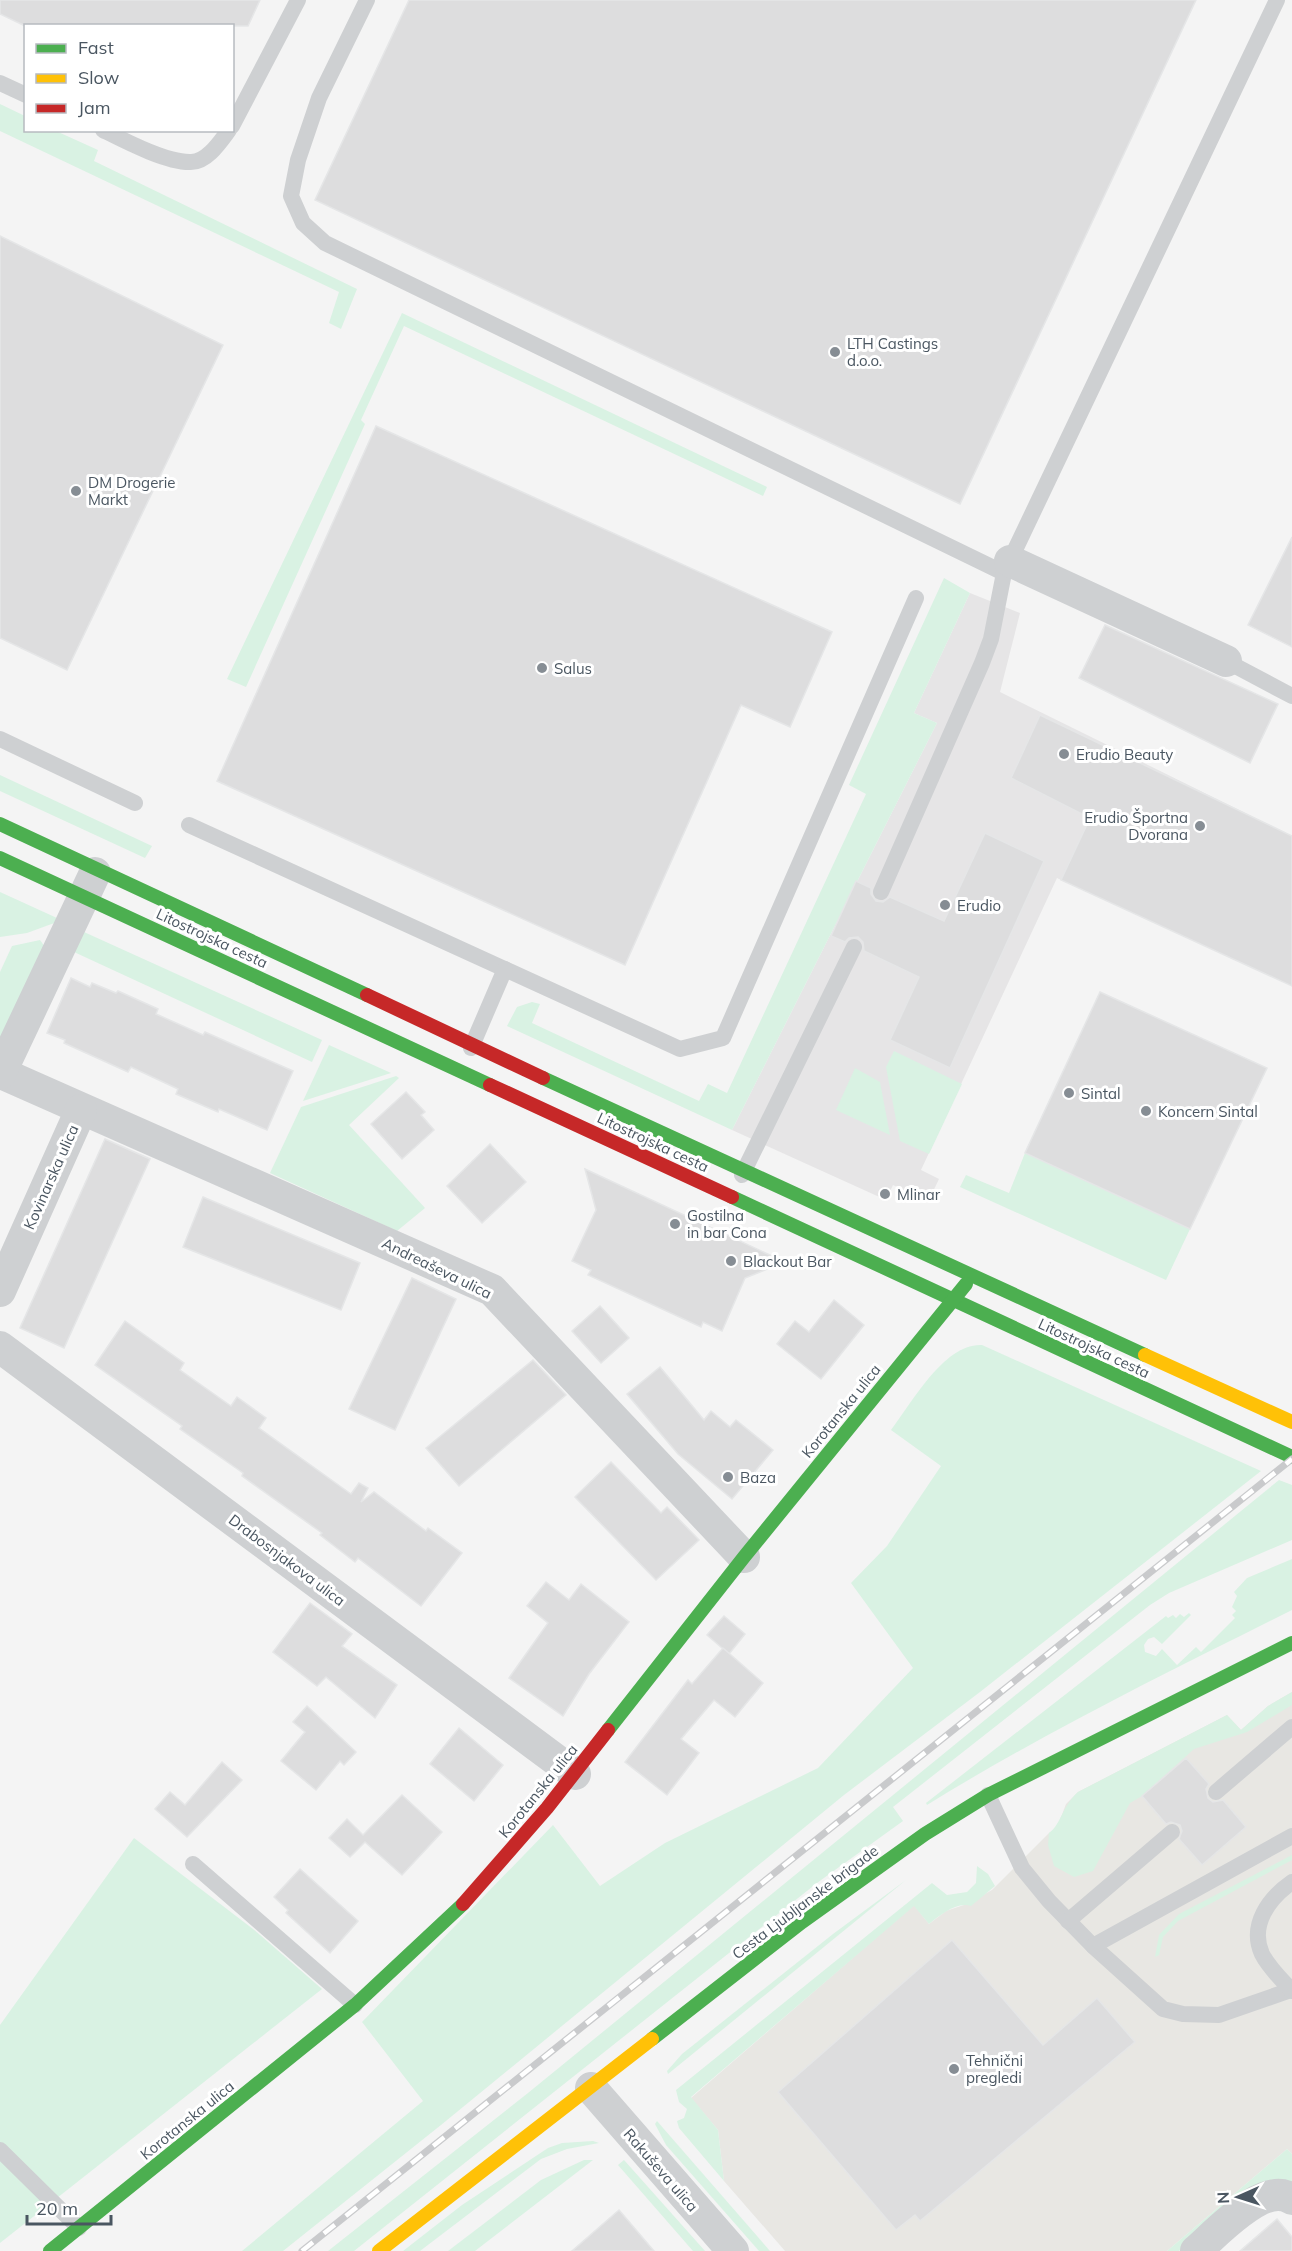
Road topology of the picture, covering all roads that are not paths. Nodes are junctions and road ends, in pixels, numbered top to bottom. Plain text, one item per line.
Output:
1 (298, 0) edge
2 (367, 0) edge
3 (1277, 0) edge
4 (0, 83) edge
5 (24, 94) edge
6 (234, 122) edge
7 (108, 132) edge
8 (227, 132) edge
9 (1007, 567) junction
10 (916, 598) dead end
11 (1226, 661) joint
12 (1292, 696) edge
13 (0, 739) edge
14 (135, 802) dead end
15 (0, 824) edge
16 (189, 825) dead end
17 (0, 858) edge
18 (97, 870) junction
19 (881, 892) dead end
20 (83, 897) junction
21 (854, 947) dead end
22 (505, 969) junction
23 (472, 1044) junction
24 (461, 1070) junction
25 (0, 1074) edge
26 (81, 1110) junction
27 (744, 1171) junction
28 (732, 1197) junction
29 (973, 1276) junction
30 (0, 1291) edge
31 (953, 1300) junction
32 (1036, 1305) junction
33 (1023, 1333) junction
34 (0, 1347) edge
35 (1292, 1422) edge
36 (1292, 1458) edge
37 (744, 1557) junction
38 (1292, 1643) edge
39 (1292, 1726) edge
40 (574, 1774) junction
41 (1216, 1792) dead end
42 (988, 1795) junction
43 (1172, 1832) dead end
44 (1292, 1836) edge
45 (193, 1864) dead end
46 (1292, 1882) edge
47 (1068, 1921) junction
48 (1093, 1946) junction
49 (1291, 1991) edge
50 (355, 2005) junction
51 (591, 2088) junction
52 (0, 2150) edge
53 (1292, 2199) edge
54 (79, 2228) junction
55 (50, 2251) edge
56 (379, 2251) edge
57 (733, 2251) edge
58 (1196, 2251) edge

1 - 6 lane
2 - 9 lane
3 - 9 lane
4 - 5 lane
7 - 8 lane
9 - 11 street
9 - 19 lane
10 - 22 lane
11 - 12 lane
13 - 14 lane
15 - 18 main road, Litostrojska cesta
16 - 22 lane
17 - 20 main road, Litostrojska cesta
18 - 20 street, Kovinarska ulica
18 - 23 main road, Litostrojska cesta
20 - 24 main road, Litostrojska cesta
20 - 25 street, Kovinarska ulica
21 - 27 lane
22 - 23 lane
23 - 24 lane
23 - 27 main road, Litostrojska cesta
24 - 28 main road, Litostrojska cesta
25 - 26 street, Kovinarska ulica
26 - 30 street, Kovinarska ulica
26 - 37 street, Andreaševa ulica
27 - 28 lane
27 - 29 main road, Litostrojska cesta
28 - 31 main road, Litostrojska cesta
29 - 31 main road, Korotanska ulica
29 - 32 main road, Litostrojska cesta
31 - 33 main road, Litostrojska cesta
31 - 37 main road, Korotanska ulica
32 - 33 main road
32 - 35 main road, Litostrojska cesta
33 - 36 main road, Litostrojska cesta
34 - 40 street, Drabosnjakova ulica
37 - 40 main road, Korotanska ulica
38 - 42 main road, Cesta Ljubljanske brigade
39 - 41 lane
40 - 50 main road, Korotanska ulica
42 - 47 lane
42 - 51 main road, Cesta Ljubljanske brigade
43 - 47 lane
44 - 48 lane
45 - 50 lane
46 - 49 lane
47 - 48 lane
48 - 49 lane
50 - 54 main road, Korotanska ulica
51 - 56 main road, Cesta Ljubljanske brigade
51 - 57 street, Rakuševa ulica
52 - 54 lane
53 - 58 street
54 - 55 main road, Korotanska ulica

